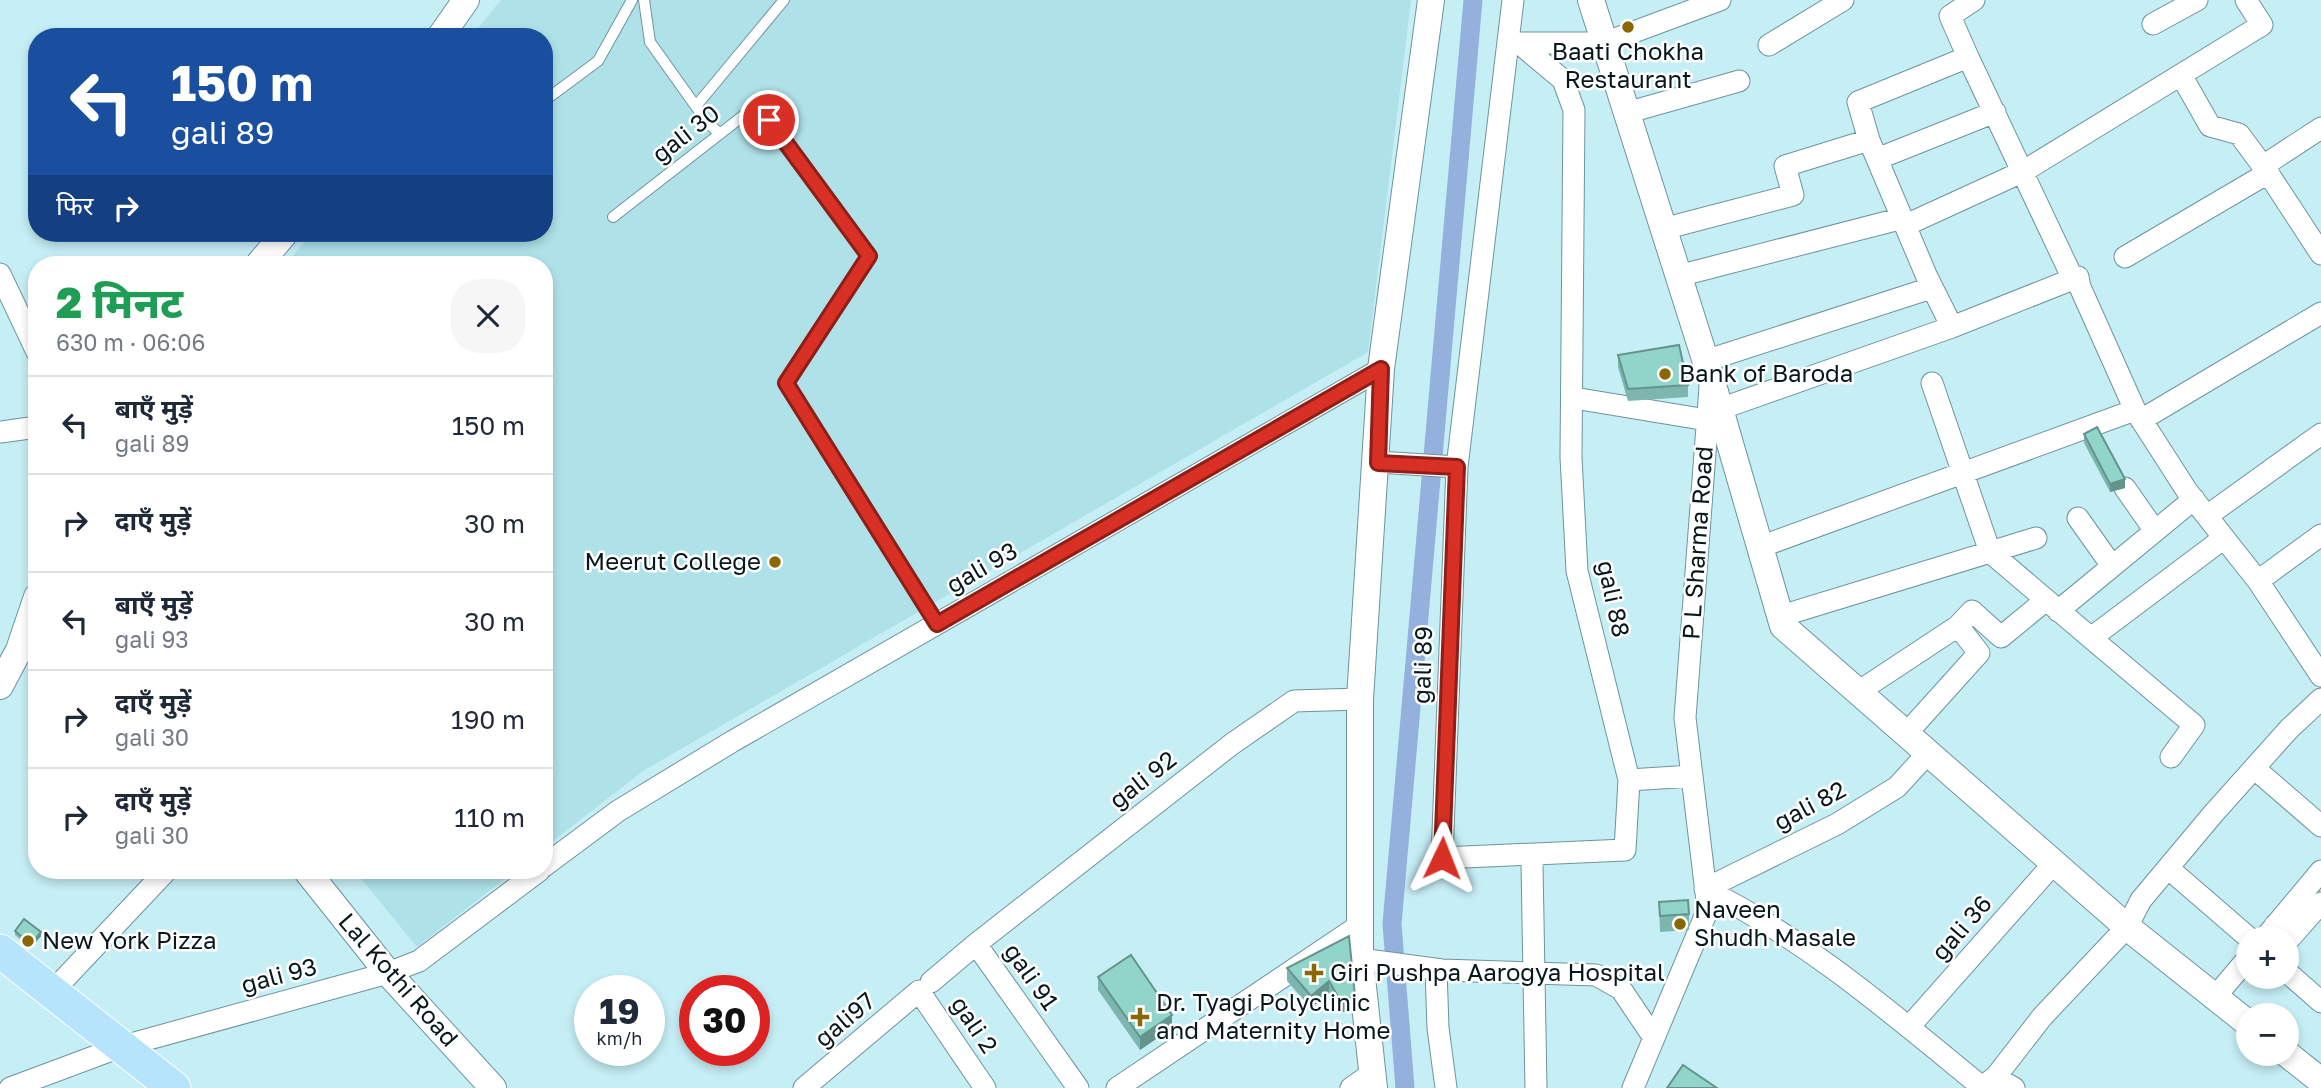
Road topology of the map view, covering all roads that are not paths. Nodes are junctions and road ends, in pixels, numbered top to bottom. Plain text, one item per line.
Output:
1 (467, 0) edge
2 (632, 0) edge
3 (643, 0) edge
4 (784, 0) edge
5 (1431, 0) edge
6 (1513, 0) edge
7 (1591, 0) edge
8 (1720, 0) edge
9 (1843, 0) edge
10 (1974, 0) edge
11 (2197, 0) edge
12 (2246, 0) edge
13 (2153, 24) dead end
14 (447, 28) edge
15 (1604, 43) junction
16 (1769, 45) dead end
17 (1968, 57) junction
18 (2181, 75) junction
19 (1739, 81) dead end
20 (553, 94) edge
21 (695, 106) junction
22 (1996, 112) junction
23 (1626, 113) junction
24 (2321, 128) edge
25 (720, 134) junction
26 (1873, 150) junction
27 (2024, 171) junction
28 (2268, 173) junction
29 (613, 217) dead end
30 (1905, 221) junction
31 (2313, 223) edge
32 (1663, 229) junction
33 (277, 242) edge
34 (2321, 254) edge
35 (266, 256) edge
36 (2125, 257) dead end
37 (0, 274) edge
38 (1678, 276) junction
39 (2073, 279) junction
40 (1931, 288) junction
41 (2321, 313) edge
42 (1952, 327) junction
43 (28, 333) edge
44 (1381, 369) junction
45 (1708, 370) junction
46 (1932, 383) dead end
47 (1574, 398) junction
48 (1714, 415) junction
49 (2138, 415) junction
50 (28, 428) edge
51 (0, 432) edge
52 (2321, 434) edge
53 (1378, 463) junction
54 (1457, 467) junction
55 (1963, 473) junction
56 (2125, 488) edge
57 (2200, 508) junction
58 (2078, 518) dead end
59 (2155, 531) junction
60 (2321, 535) edge
61 (2036, 538) dead end
62 (2224, 538) junction
63 (1760, 547) junction
64 (1990, 552) junction
65 (2112, 566) junction
66 (2258, 581) junction
67 (2052, 606) junction
68 (1780, 616) junction
69 (28, 624) edge
70 (937, 624) junction
71 (1958, 626) junction
72 (2091, 638) junction
73 (2313, 646) edge
74 (2321, 676) edge
75 (0, 686) edge
76 (1858, 692) junction
77 (1360, 699) junction
78 (2321, 699) edge
79 (1906, 734) junction
80 (1928, 753) junction
81 (2171, 757) dead end
82 (2254, 768) junction
83 (1692, 776) junction
84 (1629, 780) junction
85 (2321, 826) edge
86 (1529, 855) junction
87 (553, 859) edge
88 (2054, 863) junction
89 (2168, 868) junction
90 (2321, 871) edge
91 (159, 879) edge
92 (313, 879) edge
93 (528, 879) edge
94 (1705, 889) junction
95 (2321, 903) edge
96 (1360, 925) junction
97 (2275, 926) edge
98 (2236, 927) edge
99 (2127, 928) junction
100 (2299, 928) edge
101 (976, 944) junction
102 (0, 951) edge
103 (1363, 960) junction
104 (1436, 969) junction
105 (1534, 971) junction
106 (2236, 972) edge
107 (388, 973) junction
108 (2299, 983) edge
109 (925, 987) junction
110 (52, 992) junction
111 (2215, 997) junction
112 (2321, 1002) edge
113 (2236, 1014) edge
114 (1909, 1027) junction
115 (1654, 1038) junction
116 (120, 1046) junction
117 (2299, 1064) edge
118 (2321, 1081) edge
119 (1991, 1082) edge
120 (1366, 1083) edge
121 (1633, 1087) edge
122 (10, 1088) edge
123 (174, 1088) edge
124 (493, 1088) edge
125 (804, 1088) edge
126 (985, 1088) edge
127 (1078, 1088) edge
128 (1116, 1088) edge
129 (1446, 1088) edge
130 (1536, 1088) edge
131 (2014, 1088) edge

1 - 14 street
2 - 20 lane
3 - 21 lane
4 - 21 lane
5 - 44 street
6 - 54 street
7 - 15 street
8 - 15 street
9 - 16 street
10 - 17 street
11 - 13 street
12 - 18 street
15 - 23 street
15 - 47 street, gali 88
17 - 22 street
17 - 26 street
18 - 27 street
18 - 28 street
19 - 23 street
21 - 25 lane
22 - 26 street
22 - 27 street
23 - 32 street
24 - 28 street
25 - 29 lane, gali 30
25 - 70 lane, gali 30
26 - 30 street
26 - 32 street
27 - 30 street
27 - 39 street
28 - 31 street
28 - 36 street
30 - 38 street
30 - 40 street
31 - 34 street
32 - 38 street
33 - 35 street
37 - 43 street
38 - 45 street
39 - 42 street
39 - 49 street
40 - 42 street
40 - 45 street
41 - 49 street
42 - 48 street
44 - 53 street
44 - 70 street, gali 93
45 - 48 street
46 - 55 street
47 - 48 street
47 - 84 street, gali 88
48 - 63 street
48 - 83 street, P L Sharma Road
49 - 55 street
49 - 57 street
50 - 51 street
52 - 57 street
53 - 54 street
53 - 77 street
54 - 86 street, gali 89
55 - 63 street
55 - 64 street
56 - 59 street
57 - 59 street
57 - 62 street
58 - 65 street
59 - 65 street
60 - 66 street
61 - 64 street
62 - 66 street
62 - 72 street
63 - 68 street
64 - 67 street
64 - 68 street
65 - 67 street
66 - 73 street
67 - 71 street
67 - 72 street
68 - 76 street
69 - 75 street
70 - 87 street, gali 93
71 - 76 street
71 - 79 street
72 - 81 street
73 - 74 street
76 - 79 street
77 - 96 street
77 - 101 street, gali 92
78 - 82 street
79 - 80 street
80 - 88 street
80 - 94 street, gali 82
82 - 85 street
82 - 89 street
83 - 84 street
83 - 94 street, P L Sharma Road
84 - 86 street, gali 88
86 - 105 street
88 - 99 street
88 - 114 street, gali 36
89 - 98 street
89 - 99 street
90 - 97 street
91 - 110 street
92 - 107 street, Lal Kothi Road
93 - 107 street, gali 93
94 - 114 street
94 - 115 street, P L Sharma Road
95 - 100 street
96 - 103 street
96 - 128 street
99 - 111 street
99 - 119 street
101 - 109 street, gali 91
101 - 127 street, gali 91
102 - 110 main road
103 - 104 street
103 - 120 street
104 - 105 street
104 - 129 street
105 - 115 street
105 - 130 street
106 - 111 street
107 - 116 street, gali 93
107 - 124 street, Lal Kothi Road
108 - 112 street
109 - 125 street, gali97
109 - 126 street, gali 2
110 - 116 main road
111 - 113 street
114 - 119 street
115 - 121 street, P L Sharma Road
116 - 122 street, gali 93
116 - 123 main road
117 - 118 street
119 - 131 street

